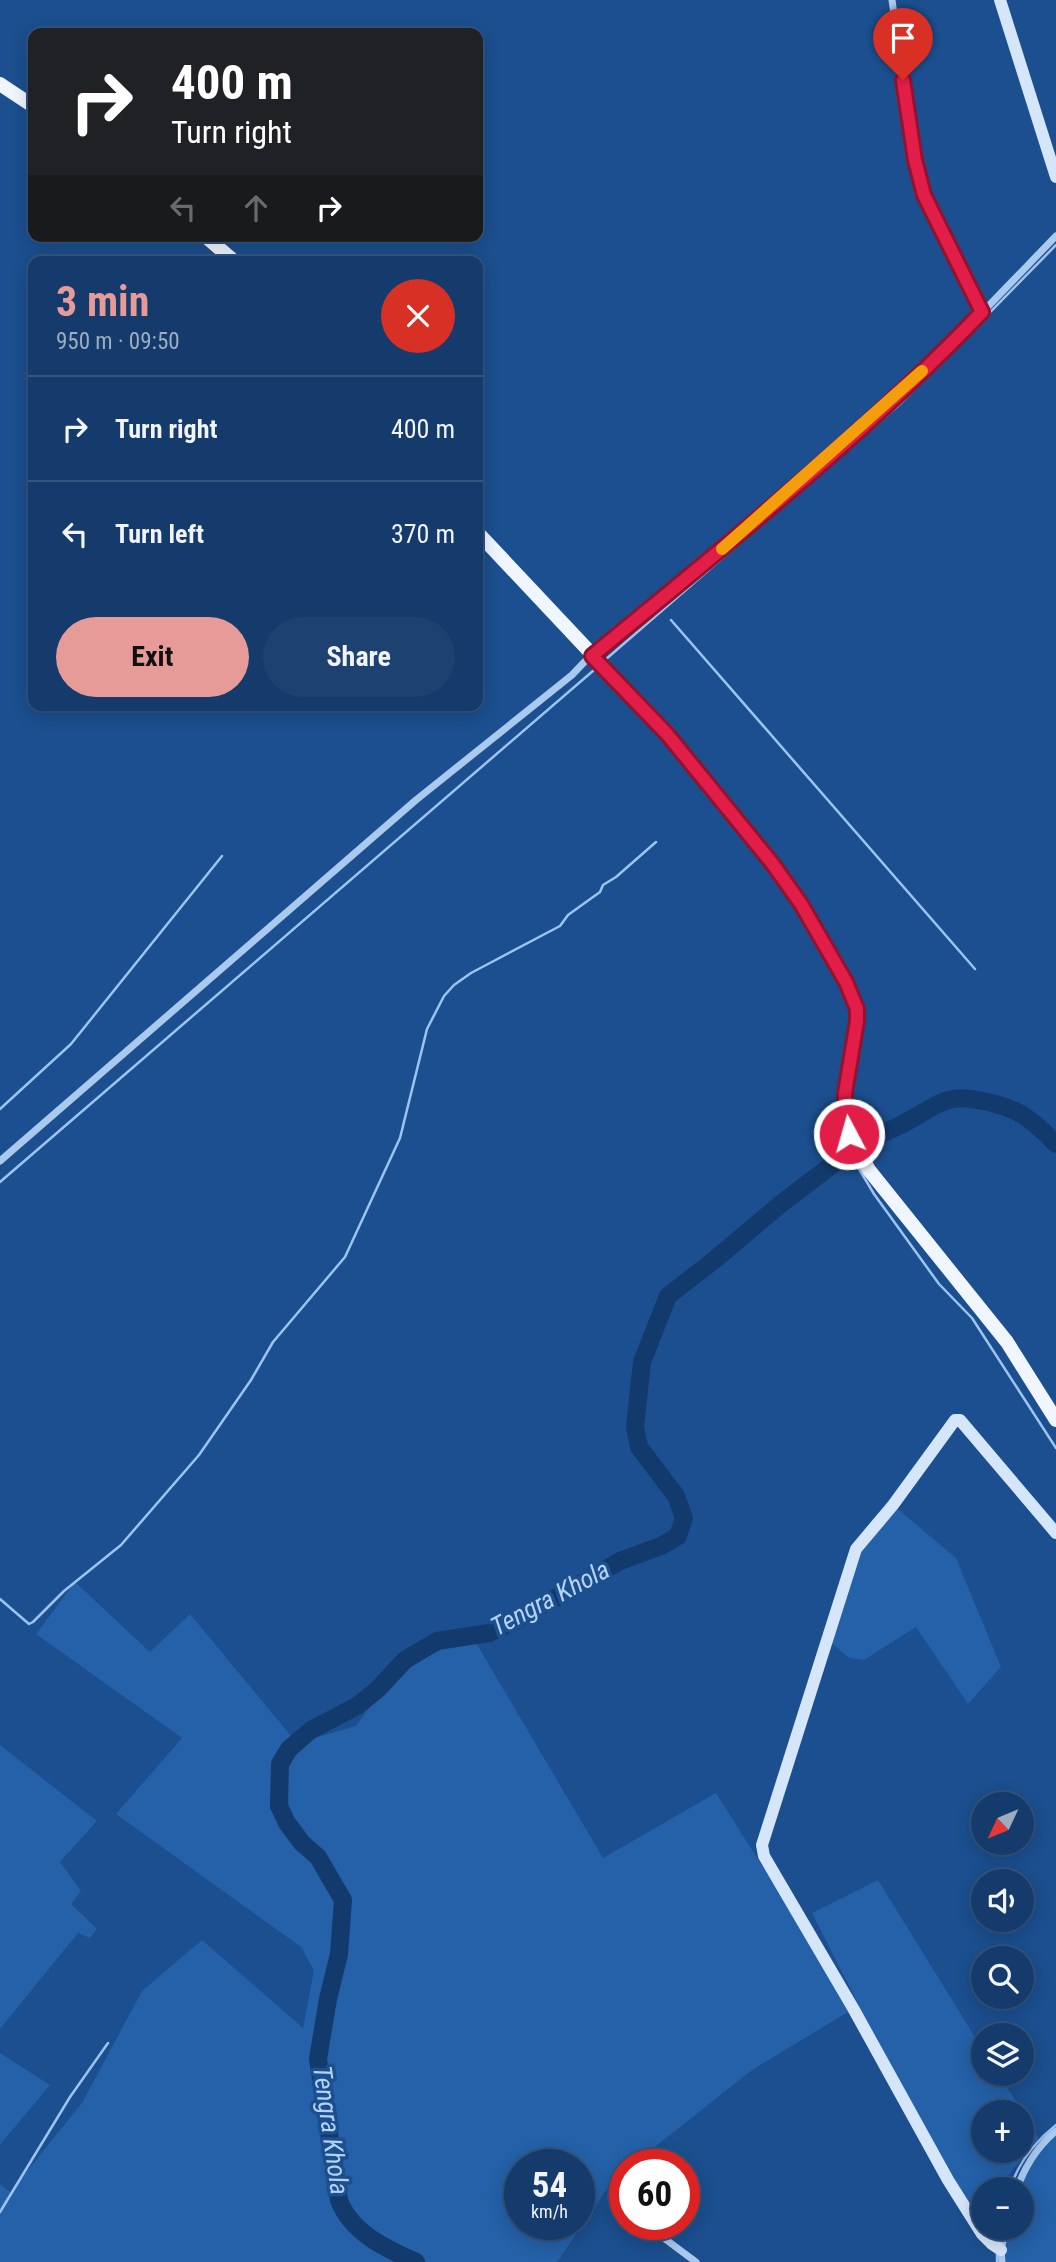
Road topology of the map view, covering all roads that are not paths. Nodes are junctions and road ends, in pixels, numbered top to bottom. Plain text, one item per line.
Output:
1 (892, 0) edge
2 (1000, 0) edge
3 (0, 84) edge
4 (28, 103) edge
5 (1056, 177) edge
6 (1056, 236) edge
7 (212, 242) edge
8 (228, 256) edge
9 (982, 312) junction
10 (483, 538) edge
11 (592, 656) junction
12 (0, 1161) edge
13 (1056, 1420) edge
14 (1056, 1532) edge
15 (1056, 2131) edge
16 (1021, 2177) edge
17 (666, 2240) edge
18 (1001, 2256) edge
19 (696, 2262) edge

1 - 9 street
2 - 5 street
3 - 4 main road
6 - 9 street
7 - 8 main road
9 - 11 street
10 - 11 main road
11 - 12 street
11 - 13 main road
14 - 18 street
15 - 16 street
17 - 19 street

